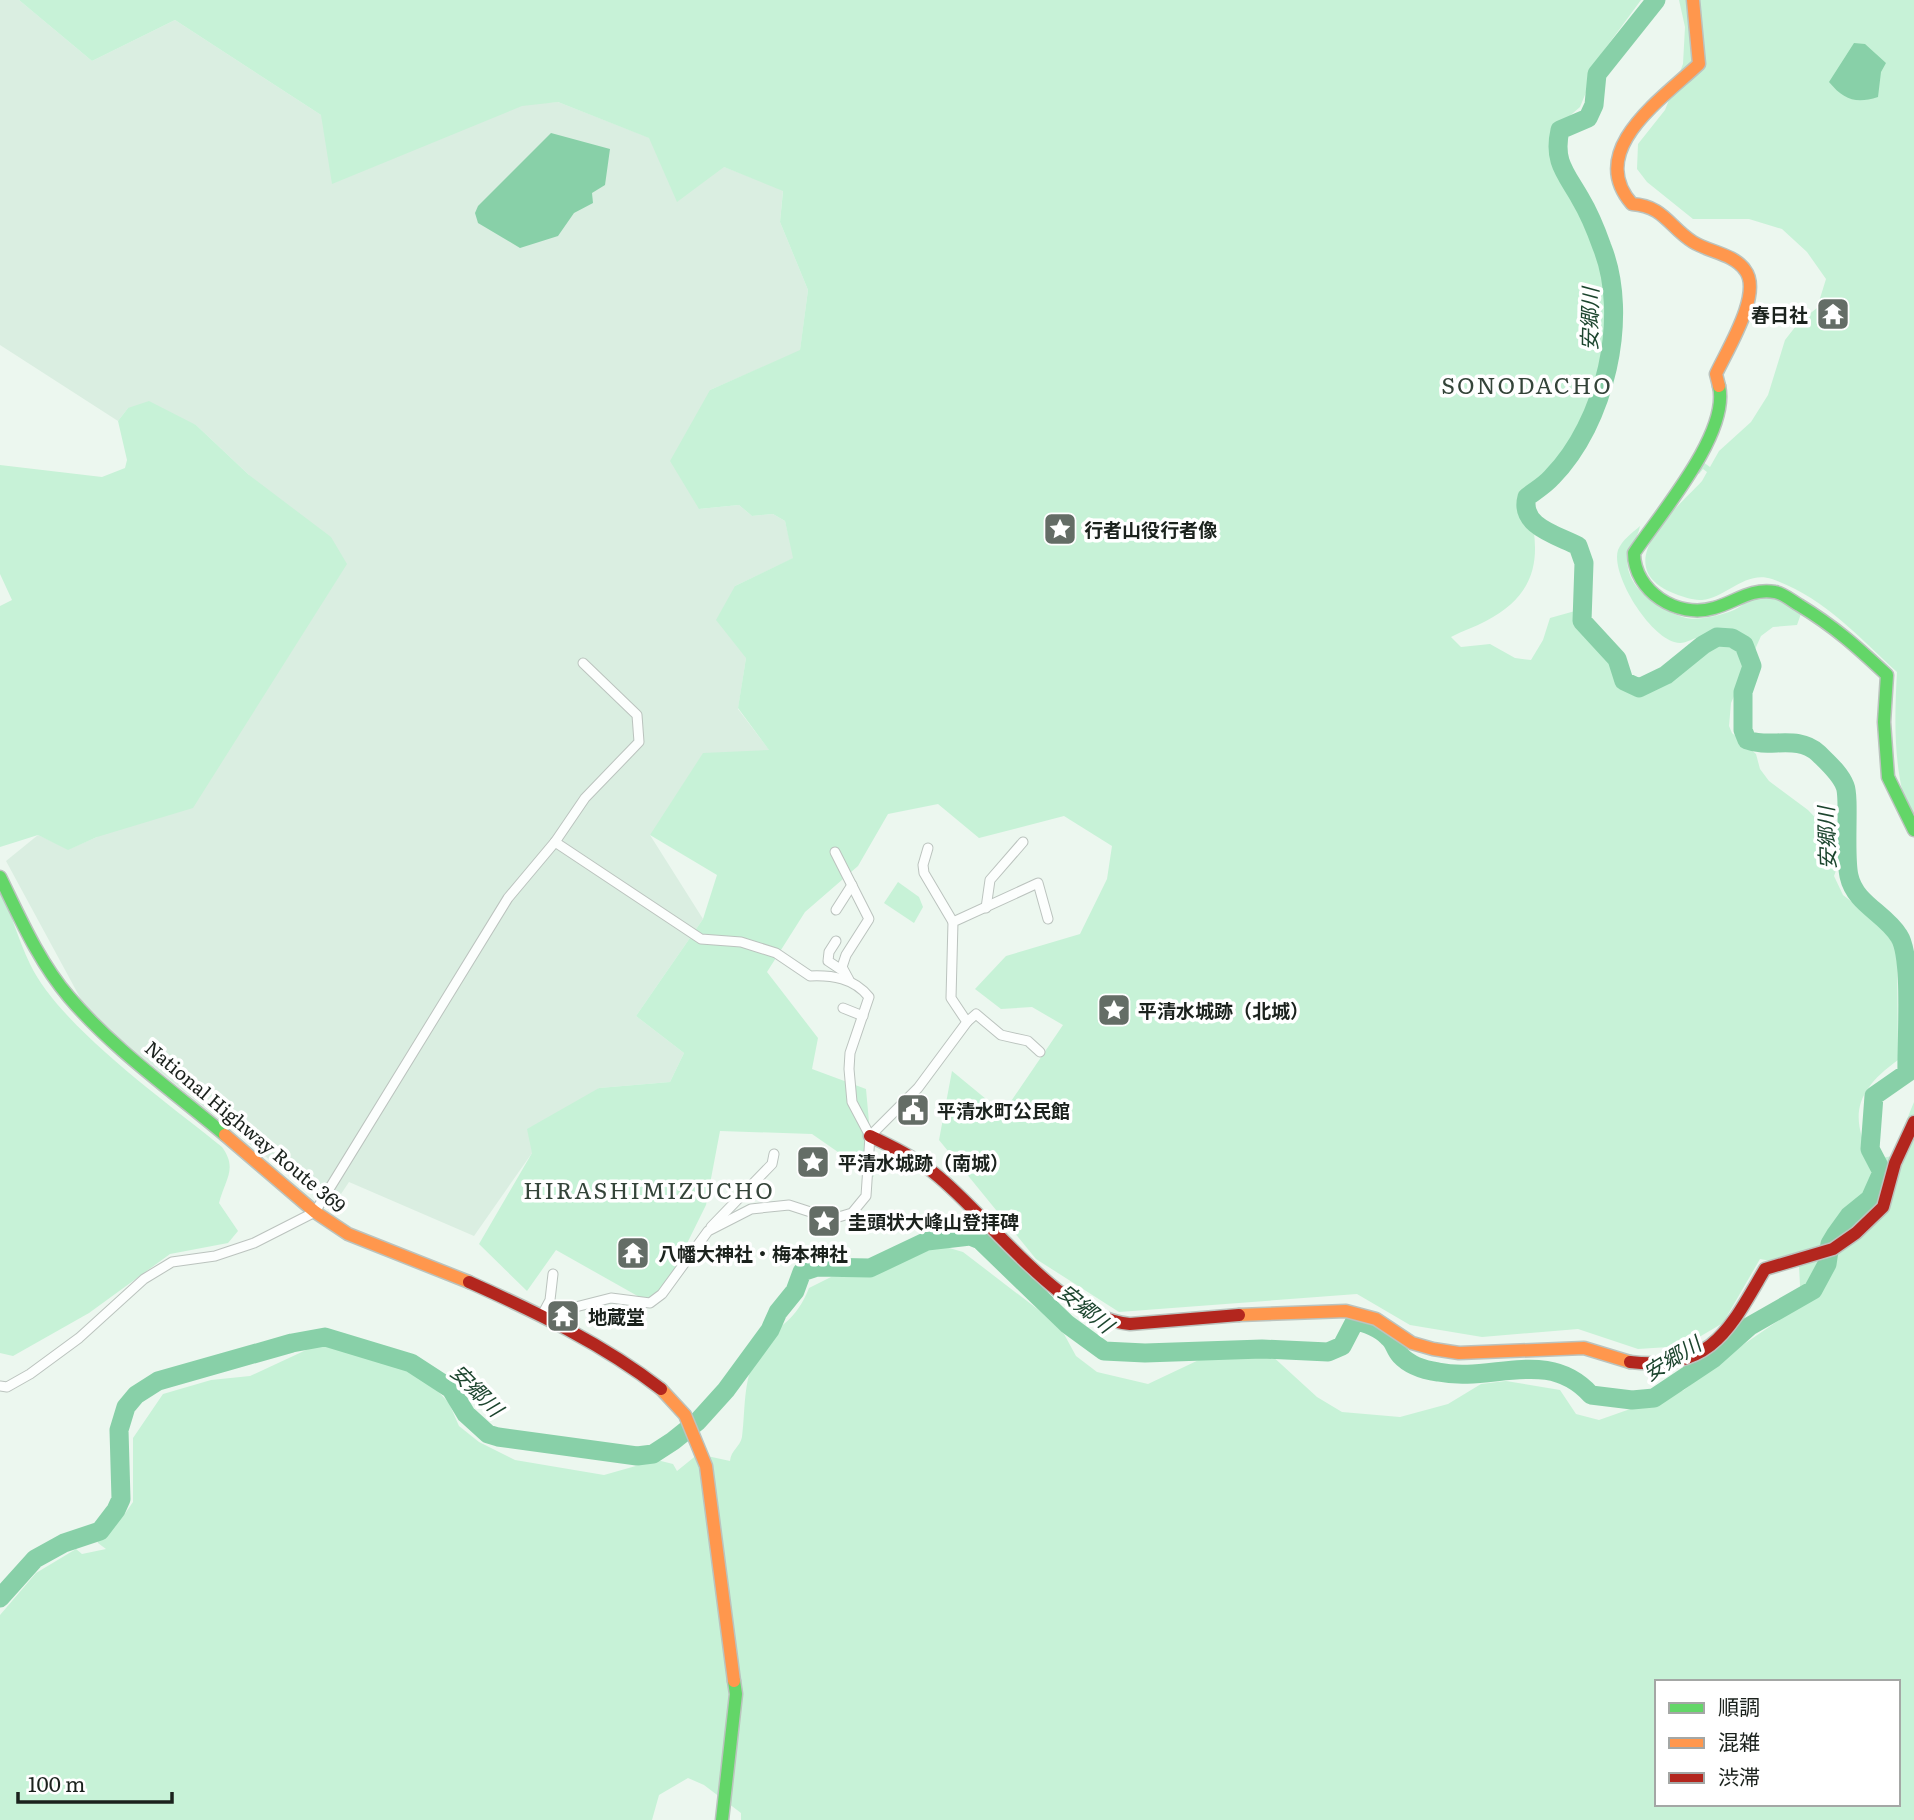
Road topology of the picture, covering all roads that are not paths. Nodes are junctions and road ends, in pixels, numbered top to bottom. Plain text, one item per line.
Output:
1 (1693, 0) edge
2 (583, 663) dead end
3 (1914, 830) edge
4 (555, 842) junction
5 (1023, 842) dead end
6 (928, 848) dead end
7 (835, 852) dead end
8 (0, 877) edge
9 (852, 885) junction
10 (986, 908) junction
11 (836, 911) dead end
12 (1048, 919) dead end
13 (953, 922) junction
14 (836, 941) dead end
15 (843, 971) junction
16 (852, 982) junction
17 (842, 1007) dead end
18 (863, 1016) junction
19 (967, 1022) junction
20 (1040, 1052) dead end
21 (1914, 1122) edge
22 (870, 1136) junction
23 (774, 1154) dead end
24 (315, 1212) junction
25 (708, 1231) junction
26 (553, 1274) dead end
27 (542, 1315) junction
28 (0, 1386) edge
29 (722, 1820) edge

1 - 3 main road
2 - 4 street
4 - 16 street
4 - 24 street
5 - 10 street
6 - 13 street
7 - 9 street
8 - 24 main road, National Highway Route 369
9 - 11 street
9 - 15 street
10 - 12 street
10 - 13 street
13 - 19 street
14 - 15 street
15 - 16 street
16 - 18 street
17 - 18 street
18 - 22 street
19 - 20 street
19 - 22 street
21 - 22 main road
22 - 25 street
23 - 25 street
24 - 27 main road, National Highway Route 369
24 - 28 street
25 - 27 street
26 - 27 street
27 - 29 main road, National Highway Route 369

